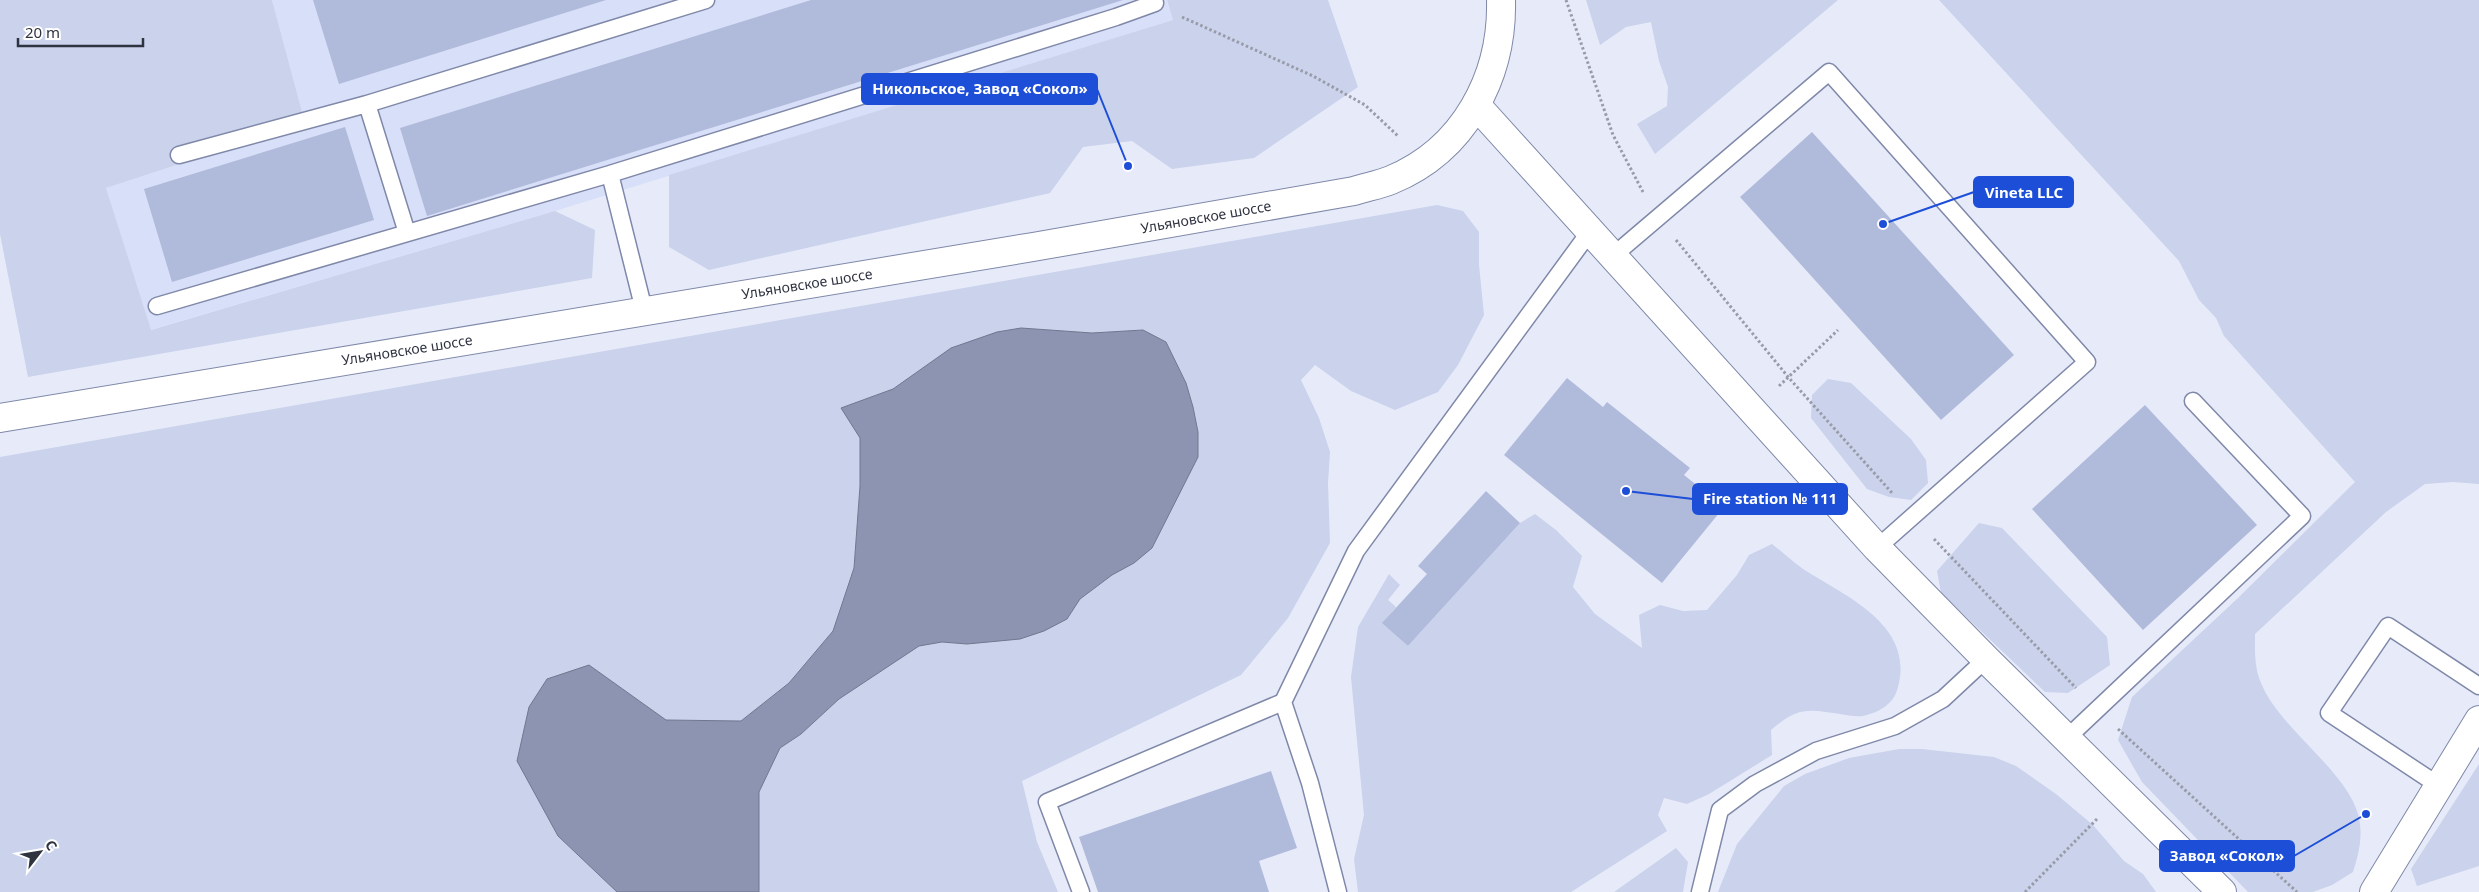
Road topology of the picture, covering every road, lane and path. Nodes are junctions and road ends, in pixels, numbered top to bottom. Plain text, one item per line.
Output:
1 (706, 0) edge
2 (1500, 0) edge
3 (1566, 0) edge
4 (1154, 2) edge
5 (367, 104) junction
6 (1477, 106) junction
7 (179, 155) dead end
8 (1425, 161) junction
9 (610, 174) junction
10 (1658, 218) junction
11 (1591, 230) junction
12 (407, 233) junction
13 (1614, 255) junction
14 (158, 306) dead end
15 (644, 310) junction
16 (1838, 330) dead end
17 (1789, 378) junction
18 (2193, 401) dead end
19 (1753, 411) junction
20 (0, 418) edge
21 (1913, 516) junction
22 (1877, 548) junction
23 (1986, 659) junction
24 (2479, 686) edge
25 (1283, 702) junction
26 (2097, 710) junction
27 (2479, 720) edge
28 (2067, 738) junction
29 (2438, 785) junction
30 (2123, 793) junction
31 (1081, 892) edge
32 (1338, 892) edge
33 (1700, 892) edge
34 (2025, 892) edge
35 (2222, 892) edge
36 (2297, 892) edge
37 (2374, 892) edge

1 - 5 lane
2 - 6 main road, Ульяновское шоссе
3 - 10 path
4 - 8 path
4 - 9 lane
5 - 7 lane
5 - 12 lane
6 - 8 main road, Ульяновское шоссе
6 - 11 main road
8 - 15 main road, Ульяновское шоссе
9 - 12 lane
9 - 15 lane
10 - 13 lane
10 - 17 path
10 - 21 lane
11 - 13 main road
11 - 25 lane
12 - 14 lane
13 - 19 main road
15 - 20 main road, Ульяновское шоссе
16 - 17 path
17 - 19 path
17 - 21 path
18 - 26 lane
19 - 22 main road
21 - 22 lane
21 - 26 path
22 - 23 main road
23 - 28 main road
23 - 33 lane
24 - 29 lane
25 - 31 lane
25 - 32 lane
26 - 28 lane
26 - 36 path
27 - 29 main road
28 - 30 main road
29 - 37 main road
30 - 34 path
30 - 35 main road

